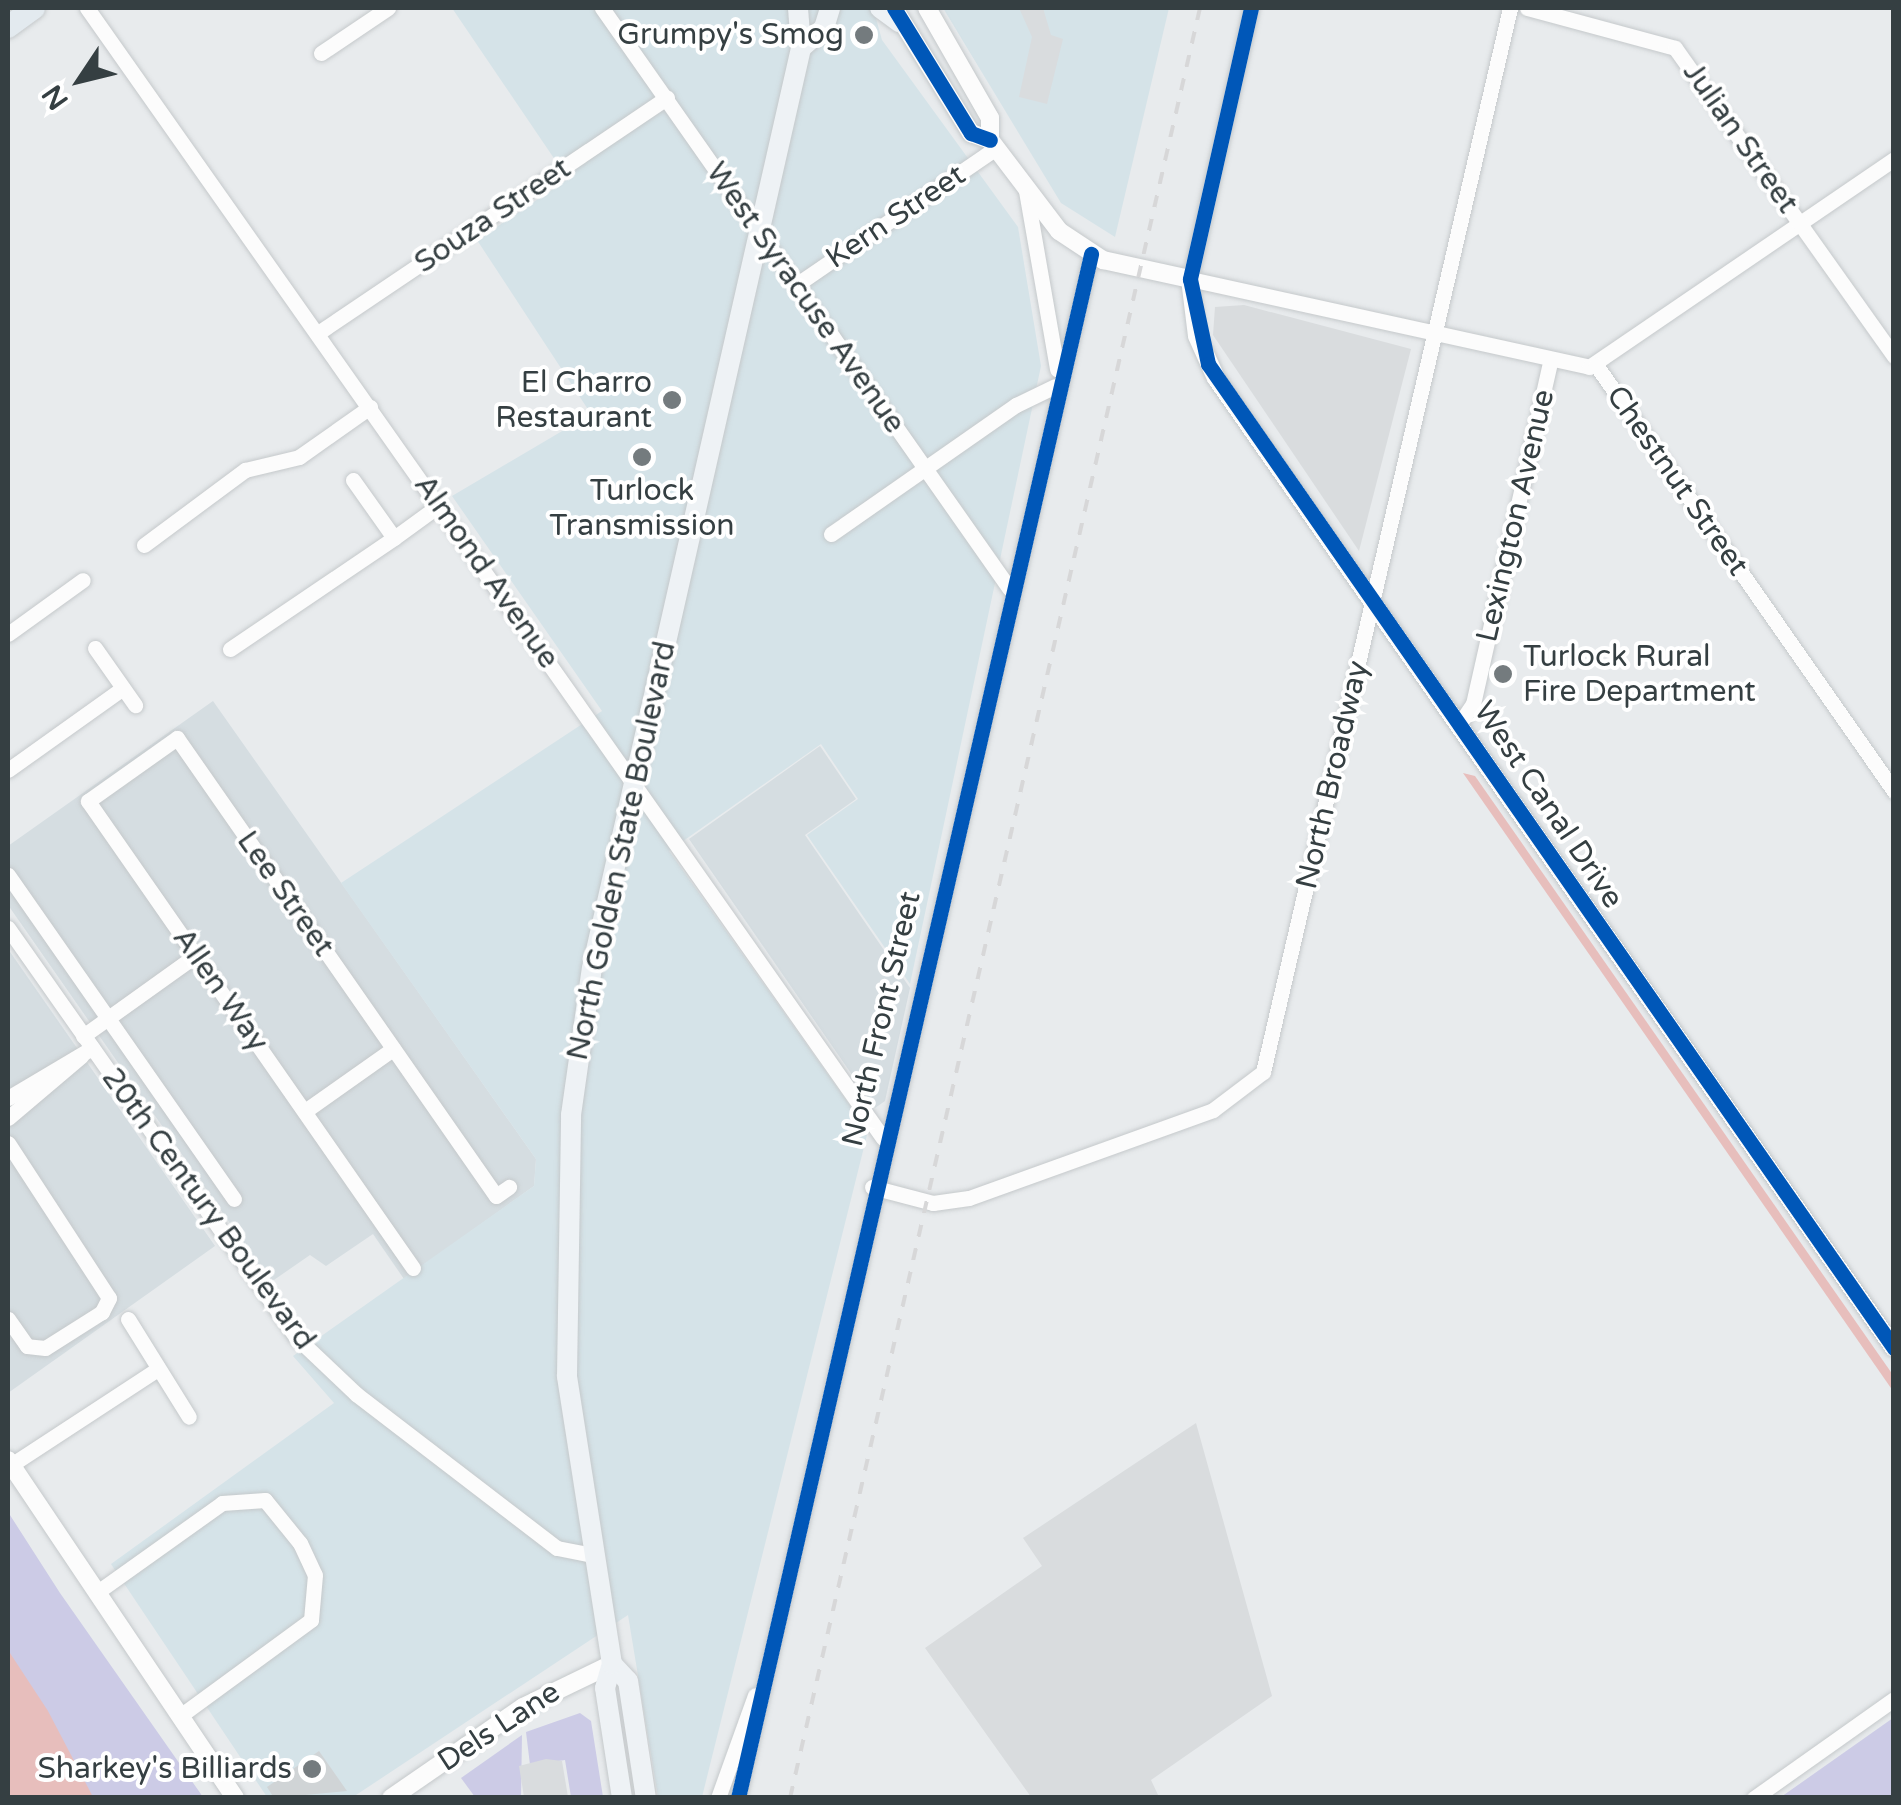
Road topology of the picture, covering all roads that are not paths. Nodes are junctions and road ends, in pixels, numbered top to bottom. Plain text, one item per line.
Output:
1 (34, 8) edge
2 (87, 8) edge
3 (388, 8) edge
4 (602, 8) edge
5 (798, 8) edge
6 (821, 8) edge
7 (830, 8) edge
8 (880, 8) edge
9 (927, 8) edge
10 (1251, 8) edge
11 (1510, 8) edge
12 (1527, 8) edge
13 (897, 15) edge
14 (8, 26) edge
15 (807, 43) junction
16 (321, 53) dead end
17 (667, 98) junction
18 (993, 144) junction
19 (1894, 159) edge
20 (1026, 191) junction
21 (1800, 224) junction
22 (759, 232) junction
23 (1091, 254) junction
24 (1190, 279) junction
25 (796, 285) junction
26 (1432, 332) junction
27 (318, 333) junction
28 (1894, 356) edge
29 (1550, 363) junction
30 (1596, 365) junction
31 (1057, 380) junction
32 (370, 407) junction
33 (924, 470) junction
34 (353, 480) dead end
35 (438, 506) junction
36 (832, 534) dead end
37 (394, 538) junction
38 (144, 545) dead end
39 (83, 580) dead end
40 (1009, 588) junction
41 (1372, 599) junction
42 (8, 634) edge
43 (95, 648) dead end
44 (230, 648) dead end
45 (123, 688) junction
46 (135, 705) dead end
47 (1460, 723) junction
48 (176, 738) joint
49 (8, 770) edge
50 (634, 781) junction
51 (1894, 791) edge
52 (8, 876) edge
53 (8, 928) edge
54 (196, 956) junction
55 (108, 1018) junction
56 (85, 1047) junction
57 (394, 1049) junction
58 (8, 1098) edge
59 (304, 1111) junction
60 (8, 1118) edge
61 (883, 1138) junction
62 (8, 1143) edge
63 (509, 1187) dead end
64 (872, 1187) junction
65 (234, 1199) dead end
66 (413, 1268) dead end
67 (8, 1319) edge
68 (128, 1320) dead end
69 (1894, 1348) edge
70 (156, 1370) junction
71 (189, 1417) dead end
72 (9, 1462) edge
73 (590, 1554) junction
74 (96, 1593) junction
75 (612, 1664) junction
76 (755, 1695) junction
77 (1894, 1699) edge
78 (180, 1716) junction
79 (236, 1798) edge
80 (391, 1798) edge
81 (622, 1798) edge
82 (646, 1798) edge
83 (718, 1798) edge
84 (738, 1798) edge
85 (1754, 1798) edge

1 - 14 main road
2 - 27 street, Almond Avenue
3 - 16 street
4 - 17 street, West Syracuse Avenue
5 - 15 main road, North Golden State Boulevard
6 - 15 main road, North Golden State Boulevard
7 - 15 main road
8 - 13 main road
9 - 18 street
10 - 24 street
11 - 26 street, North Broadway
12 - 21 street, Julian Street
13 - 18 street
15 - 22 main road, North Golden State Boulevard
17 - 22 street, West Syracuse Avenue
17 - 27 street, Souza Street
18 - 20 street
18 - 25 street, Kern Street
19 - 21 street
20 - 23 street
20 - 31 street
21 - 28 street, Julian Street
21 - 30 street
22 - 25 street, West Syracuse Avenue
22 - 50 main road, North Golden State Boulevard
23 - 24 street
23 - 31 street, North Front Street
24 - 26 street, Chestnut Street
24 - 41 street, West Canal Drive
25 - 33 street, West Syracuse Avenue
26 - 29 street, Chestnut Street
26 - 41 street, North Broadway
27 - 32 street, Almond Avenue
29 - 30 street, Chestnut Street
29 - 47 street, Lexington Avenue
30 - 51 street, Chestnut Street
31 - 33 street
31 - 40 street, North Front Street
32 - 35 street, Almond Avenue
32 - 38 street
33 - 36 street
33 - 40 street, West Syracuse Avenue
34 - 37 street
35 - 37 street
35 - 50 street, Almond Avenue
37 - 44 street
39 - 42 street
40 - 61 street, North Front Street
41 - 47 street, West Canal Drive
41 - 64 street, North Broadway
43 - 45 street
45 - 46 street
45 - 49 street
47 - 69 street, West Canal Drive
48 - 54 street, Allen Way
48 - 57 street, Lee Street
50 - 61 street, Almond Avenue
50 - 73 main road, North Golden State Boulevard
52 - 55 street
53 - 56 street, 20th Century Boulevard
54 - 55 street
54 - 59 street, Allen Way
55 - 56 street
55 - 65 street
56 - 58 street
56 - 60 street
56 - 73 street, 20th Century Boulevard
57 - 59 street
57 - 63 street, Lee Street
59 - 66 street, Allen Way
61 - 64 street, North Front Street
62 - 67 street
64 - 76 street, North Front Street
68 - 70 street
70 - 71 street
70 - 72 street
72 - 74 street
73 - 75 main road, North Golden State Boulevard
74 - 78 street
74 - 78 street
75 - 80 street, Dels Lane
75 - 81 main road, North Golden State Boulevard
75 - 82 main road, North Golden State Boulevard
76 - 83 street, North Front Street
76 - 84 street, North Front Street
77 - 85 street
78 - 79 street

